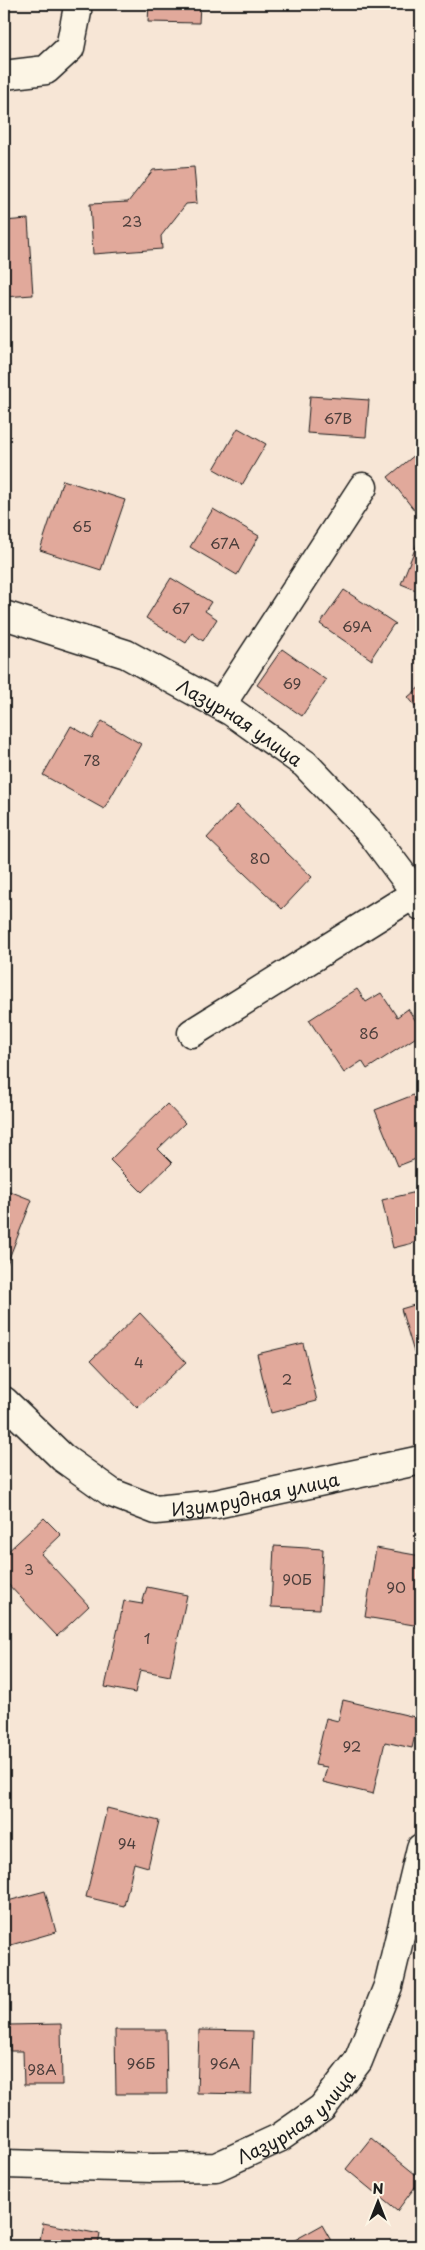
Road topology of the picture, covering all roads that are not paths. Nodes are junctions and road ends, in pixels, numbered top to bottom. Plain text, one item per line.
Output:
1 (77, 4) edge
2 (4, 75) edge
3 (363, 487) dead end
4 (4, 615) edge
5 (221, 706) junction
6 (418, 899) edge
7 (192, 1033) dead end
8 (4, 1401) edge
9 (421, 1460) edge
10 (421, 1848) edge
11 (4, 2164) edge

1 - 2 street
3 - 5 street
4 - 5 street, Лазурная улица
5 - 6 street, Лазурная улица
6 - 7 street
8 - 9 street, Изумрудная улица
10 - 11 street, Лазурная улица

